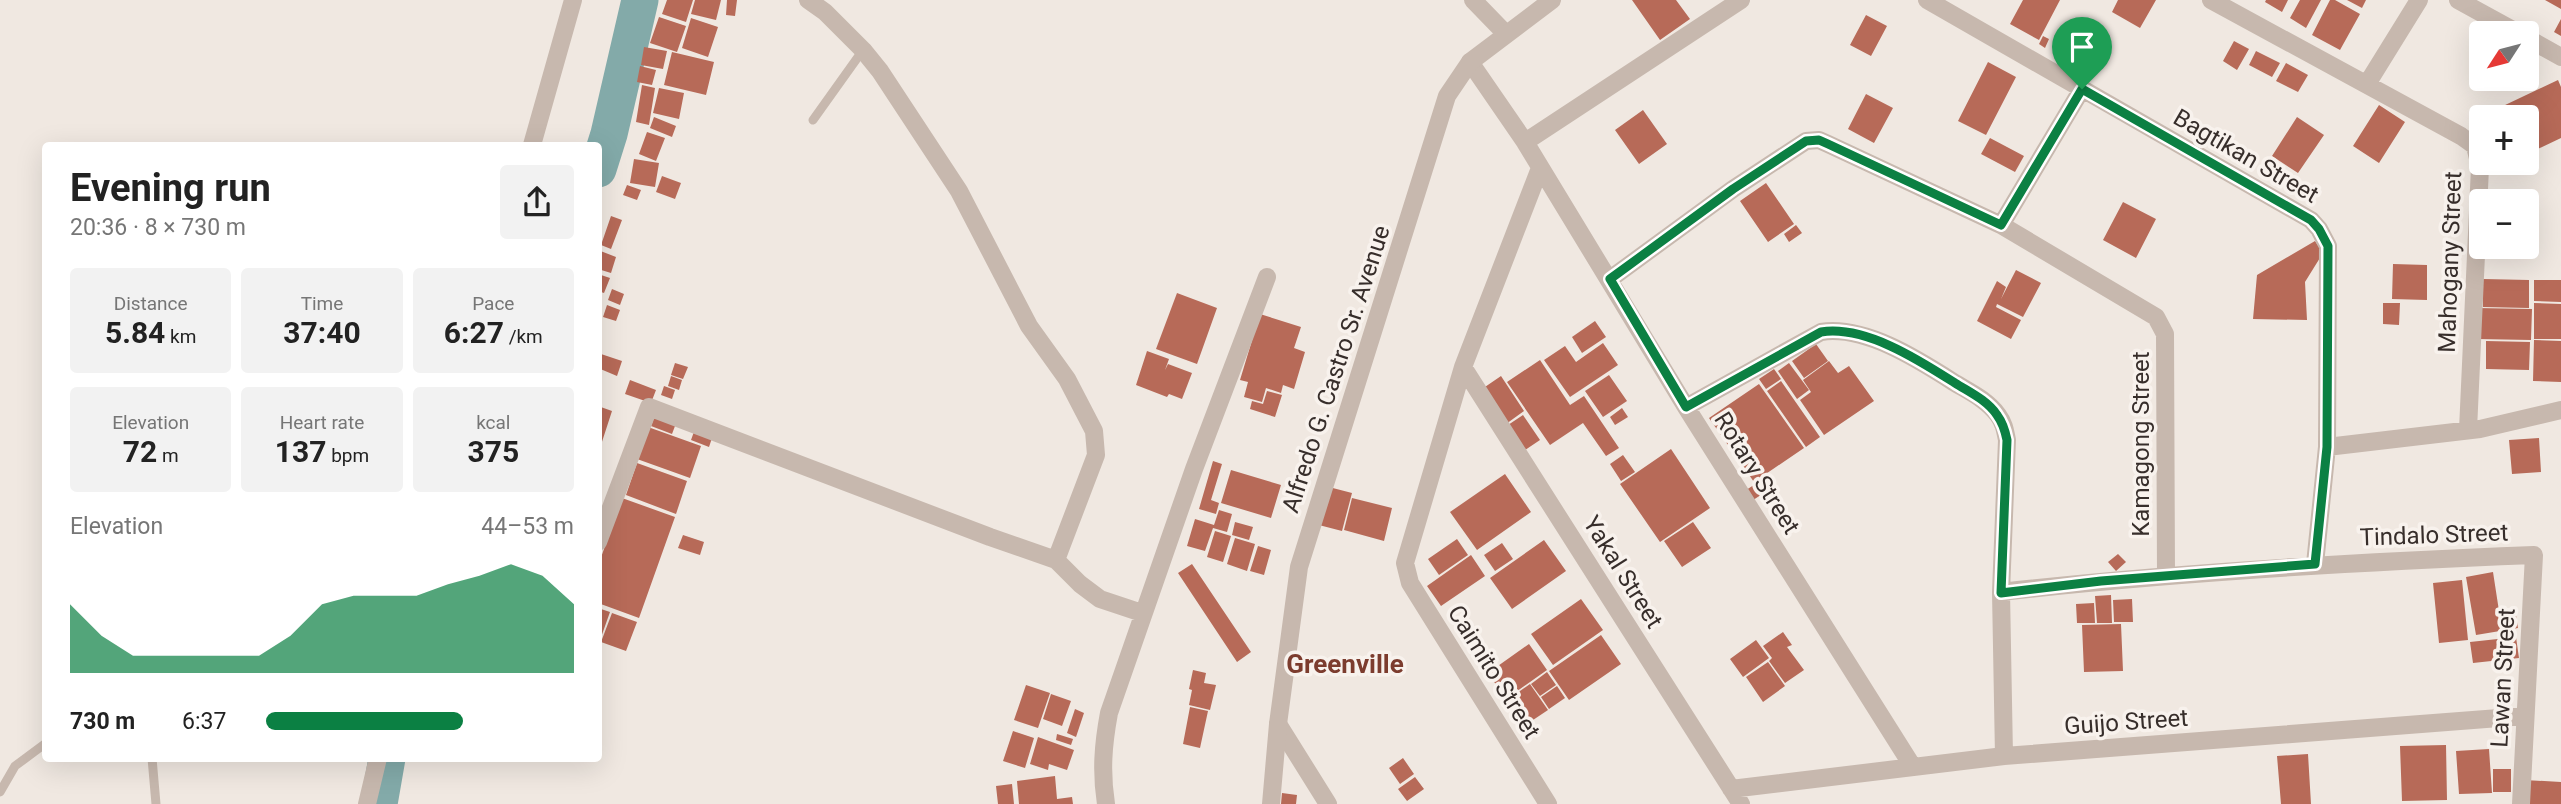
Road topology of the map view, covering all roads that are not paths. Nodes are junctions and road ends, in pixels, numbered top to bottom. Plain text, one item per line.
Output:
1 (573, 0) edge
2 (808, 0) edge
3 (1473, 0) edge
4 (1552, 0) edge
5 (1741, 0) edge
6 (1927, 0) edge
7 (2211, 0) edge
8 (2419, 0) edge
9 (2458, 0) edge
10 (2496, 21) edge
11 (1506, 34) junction
12 (2539, 45) edge
13 (863, 50) junction
14 (2561, 57) edge
15 (1470, 62) junction
16 (2367, 83) junction
17 (2082, 89) junction
18 (813, 120) dead end
19 (533, 142) edge
20 (1525, 142) junction
21 (1540, 168) junction
22 (2001, 225) junction
23 (1267, 277) dead end
24 (1610, 279) junction
25 (1463, 367) junction
26 (1686, 407) junction
27 (2561, 410) edge
28 (2468, 430) junction
29 (2327, 447) junction
30 (602, 531) edge
31 (2534, 555) joint
32 (1056, 560) junction
33 (2315, 564) junction
34 (2166, 576) junction
35 (2001, 593) junction
36 (1142, 614) junction
37 (2525, 716) junction
38 (1278, 723) junction
39 (42, 746) edge
40 (2004, 756) junction
41 (152, 762) edge
42 (377, 762) edge
43 (1913, 767) junction
44 (0, 792) edge
45 (1736, 796) edge
46 (156, 804) edge
47 (368, 804) edge
48 (1106, 804) edge
49 (1271, 804) edge
50 (1328, 804) edge
51 (1548, 804) edge
52 (2521, 804) edge

1 - 19 street
2 - 13 street
3 - 11 street
4 - 11 street, Alfredo G. Castro Sr. Avenue
5 - 20 street
6 - 17 street, Bagtikan Street
7 - 16 street, Mahogany Street
8 - 16 street
9 - 10 street
11 - 15 street, Alfredo G. Castro Sr. Avenue
12 - 14 street
13 - 18 lane
13 - 32 street
15 - 20 street, Rotary Street
15 - 38 street, Alfredo G. Castro Sr. Avenue
16 - 28 street, Mahogany Street
17 - 22 street
17 - 29 street, Bagtikan Street
20 - 21 street, Rotary Street
21 - 24 street, Rotary Street
21 - 25 street
22 - 24 street, Kamagong Street
22 - 34 street, Kamagong Street
23 - 36 street
24 - 26 street, Rotary Street
25 - 45 street, Yakal Street
25 - 51 street, Caimito Street
26 - 35 street
26 - 43 street, Rotary Street
27 - 28 street
28 - 29 street
29 - 33 street, Bagtikan Street
30 - 32 street
31 - 33 street, Tindalo Street
31 - 37 street, Lawan Street
32 - 36 street
33 - 34 street, Tindalo Street
34 - 35 street, Tindalo Street
35 - 40 street
36 - 48 street
37 - 40 street, Guijo Street
37 - 52 street, Lawan Street
38 - 49 street, Alfredo G. Castro Sr. Avenue
38 - 50 street
39 - 44 lane
40 - 43 street, Guijo Street
41 - 46 lane
42 - 47 street
43 - 45 street, Guijo Street

